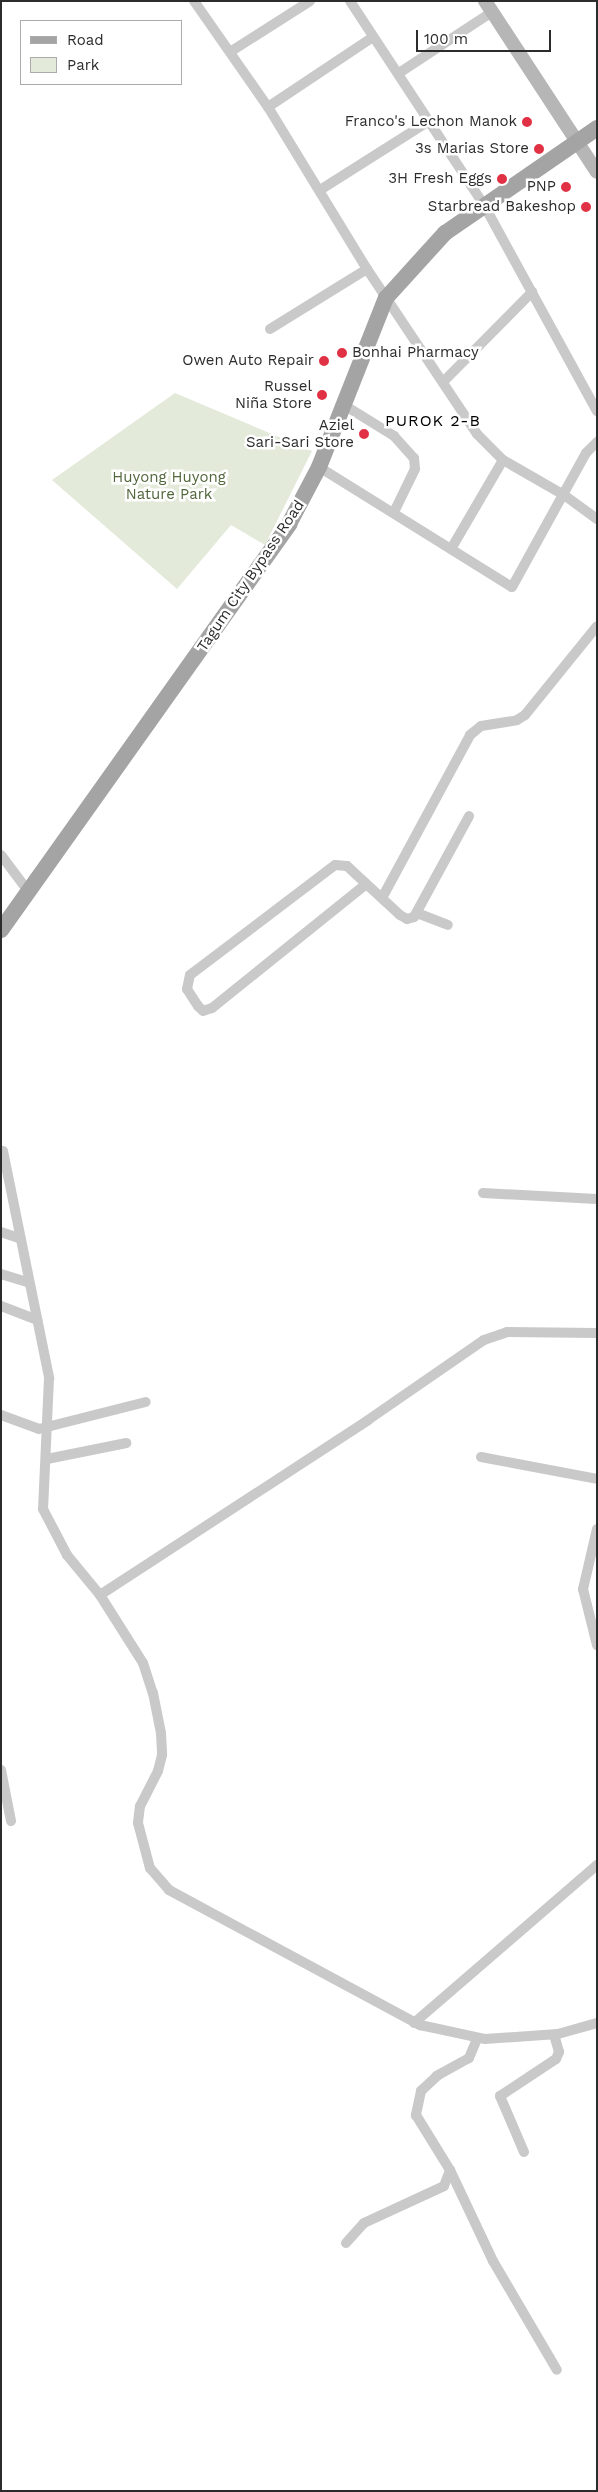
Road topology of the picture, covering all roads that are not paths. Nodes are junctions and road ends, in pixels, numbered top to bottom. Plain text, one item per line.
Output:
1 (194, 1) edge
2 (310, 1) edge
3 (350, 1) edge
4 (489, 7) edge
5 (373, 37) junction
6 (230, 52) junction
7 (399, 73) junction
8 (268, 107) junction
9 (429, 121) junction
10 (597, 128) edge
11 (578, 140) junction
12 (597, 172) edge
13 (320, 190) junction
14 (484, 205) junction
15 (367, 269) junction
16 (532, 292) junction
17 (386, 298) junction
18 (270, 329) dead end
19 (443, 382) junction
20 (344, 405) junction
21 (597, 411) edge
22 (597, 442) edge
23 (503, 460) junction
24 (318, 467) junction
25 (564, 495) junction
26 (394, 512) junction
27 (597, 519) edge
28 (451, 549) junction
29 (597, 626) edge
30 (469, 816) dead end
31 (1, 855) edge
32 (365, 885) junction
33 (28, 891) junction
34 (382, 898) junction
35 (418, 913) junction
36 (448, 925) dead end
37 (1, 930) edge
38 (3, 1151) dead end
39 (4, 1176) edge
40 (482, 1193) dead end
41 (597, 1199) edge
42 (1, 1232) edge
43 (21, 1239) junction
44 (1, 1274) edge
45 (28, 1282) junction
46 (1, 1306) edge
47 (37, 1320) junction
48 (597, 1333) edge
49 (146, 1402) dead end
50 (1, 1415) edge
51 (47, 1428) junction
52 (126, 1443) dead end
53 (481, 1457) dead end
54 (47, 1459) junction
55 (597, 1479) edge
56 (597, 1529) edge
57 (100, 1596) junction
58 (597, 1645) edge
59 (1, 1770) edge
60 (11, 1821) dead end
61 (597, 1864) edge
62 (597, 2022) edge
63 (414, 2023) junction
64 (554, 2035) junction
65 (476, 2038) junction
66 (524, 2152) dead end
67 (450, 2170) junction
68 (346, 2243) dead end
69 (557, 2370) dead end

1 - 6 street
2 - 6 street
3 - 5 street
4 - 7 street
4 - 11 main road
5 - 7 street
5 - 8 street
6 - 8 street
7 - 9 street
8 - 13 street
9 - 13 street
9 - 14 street
10 - 11 main road, Tagum City Bypass Road
11 - 12 main road
11 - 14 main road, Tagum City Bypass Road
13 - 15 street
14 - 16 street
14 - 17 main road, Tagum City Bypass Road
15 - 17 street
15 - 18 street
16 - 19 street
16 - 21 street
17 - 19 street
17 - 20 main road, Tagum City Bypass Road
19 - 23 street
20 - 24 main road, Tagum City Bypass Road
20 - 26 street
22 - 25 street
23 - 25 street
23 - 28 street
24 - 26 street
24 - 33 main road, Tagum City Bypass Road
25 - 27 street
25 - 28 street
26 - 28 street
29 - 34 street
30 - 35 street
31 - 33 street
32 - 32 street
32 - 34 street
33 - 37 main road, Tagum City Bypass Road
34 - 35 street
35 - 36 street
38 - 39 street
39 - 43 street
40 - 41 street
42 - 43 street
43 - 45 street
44 - 45 street
45 - 47 street
46 - 47 street
47 - 51 street
48 - 57 street
49 - 51 street
50 - 51 street
51 - 54 street
52 - 54 street
53 - 55 street
54 - 57 street
56 - 58 street
57 - 63 street
59 - 60 street
61 - 63 street
62 - 64 street
63 - 65 street
64 - 65 street
64 - 66 street
65 - 67 street
67 - 68 street
67 - 69 street

